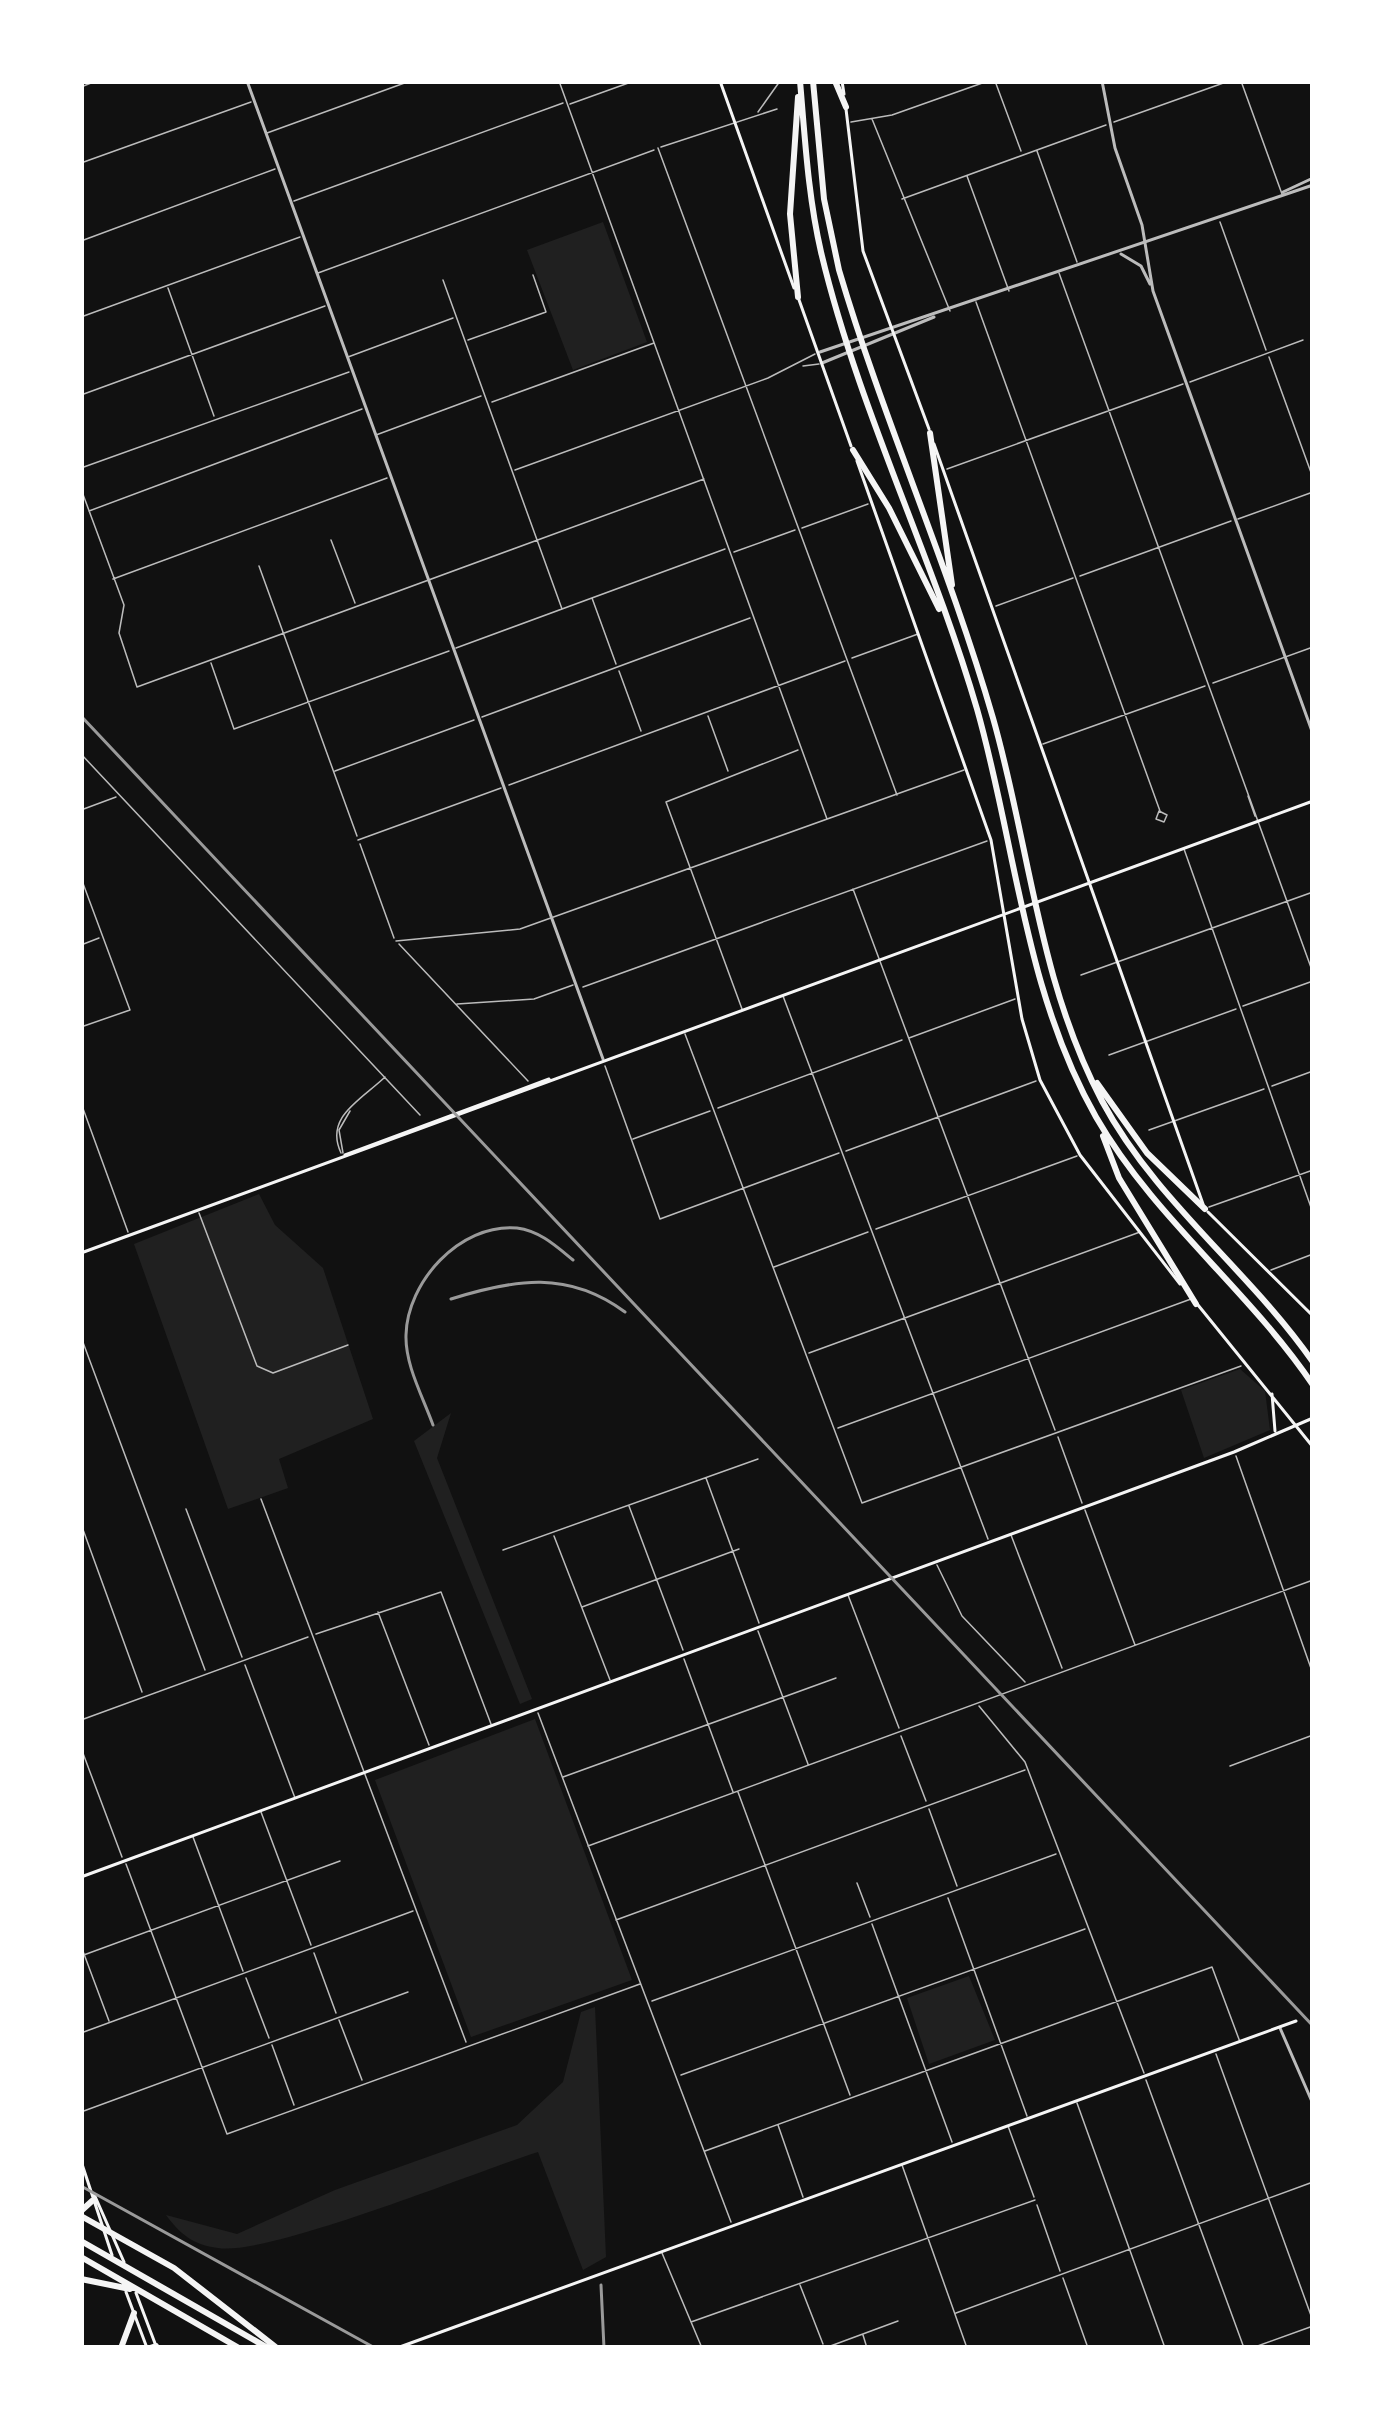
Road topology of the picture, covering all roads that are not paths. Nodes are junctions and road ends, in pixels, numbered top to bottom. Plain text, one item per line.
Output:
1 (96, 81) edge
2 (248, 81) edge
3 (410, 81) edge
4 (559, 81) edge
5 (634, 81) edge
6 (720, 81) edge
7 (780, 81) edge
8 (800, 81) edge
9 (813, 81) edge
10 (839, 81) edge
11 (988, 81) edge
12 (995, 81) edge
13 (1102, 81) edge
14 (1228, 81) edge
15 (1241, 81) edge
16 (81, 87) edge
17 (254, 100) junction
18 (567, 103) junction
19 (846, 107) joint
20 (777, 109) dead end
21 (756, 115) junction
22 (872, 119) junction
23 (735, 121) junction
24 (847, 122) junction
25 (1110, 124) junction
26 (267, 134) junction
27 (658, 148) junction
28 (1036, 150) junction
29 (1023, 155) junction
30 (81, 163) edge
31 (279, 168) junction
32 (592, 172) junction
33 (967, 176) junction
34 (1313, 181) edge
35 (1282, 194) junction
36 (902, 199) junction
37 (292, 202) junction
38 (1218, 217) junction
39 (304, 236) junction
40 (81, 241) edge
41 (1144, 242) junction
42 (1116, 253) junction
43 (1079, 266) junction
44 (317, 273) junction
45 (1059, 273) junction
46 (533, 275) dead end
47 (443, 280) dead end
48 (166, 286) junction
49 (1009, 291) junction
50 (1154, 291) junction
51 (799, 297) junction
52 (976, 302) junction
53 (328, 305) junction
54 (950, 311) junction
55 (456, 316) junction
56 (935, 316) junction
57 (81, 317) edge
58 (892, 327) junction
59 (896, 336) junction
60 (1303, 340) dead end
61 (465, 341) junction
62 (654, 343) junction
63 (818, 353) junction
64 (1268, 353) junction
65 (192, 355) junction
66 (347, 357) junction
67 (822, 363) junction
68 (799, 366) junction
69 (352, 370) junction
70 (1186, 383) junction
71 (746, 386) junction
72 (485, 394) junction
73 (81, 395) edge
74 (488, 404) junction
75 (366, 408) junction
76 (679, 410) junction
77 (1109, 411) junction
78 (215, 420) junction
79 (930, 434) junction
80 (376, 435) junction
81 (1027, 440) junction
82 (853, 449) junction
83 (81, 468) edge
84 (944, 470) junction
85 (512, 471) junction
86 (391, 477) junction
87 (1313, 478) edge
88 (704, 479) junction
89 (82, 492) edge
90 (1313, 492) edge
91 (871, 502) junction
92 (89, 511) junction
93 (1236, 519) junction
94 (798, 529) junction
95 (332, 540) dead end
96 (538, 540) junction
97 (1159, 547) junction
98 (729, 550) junction
99 (259, 566) dead end
100 (1076, 577) junction
101 (113, 579) junction
102 (429, 580) junction
103 (592, 598) junction
104 (956, 606) junction
105 (357, 607) junction
106 (992, 608) junction
107 (562, 609) junction
108 (754, 616) junction
109 (284, 634) junction
110 (918, 634) junction
111 (952, 634) junction
112 (1313, 646) edge
113 (454, 649) junction
114 (1286, 656) junction
115 (209, 658) junction
116 (848, 660) junction
117 (618, 667) junction
118 (1209, 684) junction
119 (778, 685) junction
120 (308, 702) junction
121 (707, 712) junction
122 (1126, 714) junction
123 (479, 718) junction
124 (1313, 734) edge
125 (642, 735) junction
126 (1040, 745) junction
127 (802, 748) junction
128 (81, 754) edge
129 (966, 770) junction
130 (333, 772) junction
131 (730, 774) junction
132 (505, 786) junction
133 (120, 795) junction
134 (897, 795) junction
135 (1313, 801) edge
136 (81, 810) edge
137 (1160, 811) dead end
138 (827, 819) junction
139 (1258, 820) junction
140 (358, 840) junction
141 (991, 840) junction
142 (1184, 849) junction
143 (690, 868) junction
144 (81, 878) edge
145 (1089, 883) junction
146 (853, 889) junction
147 (1313, 892) edge
148 (1287, 901) junction
149 (1004, 914) junction
150 (552, 918) junction
151 (1212, 928) junction
152 (103, 937) junction
153 (716, 938) junction
154 (396, 940) junction
155 (81, 945) edge
156 (878, 959) junction
157 (1117, 962) junction
158 (1313, 973) edge
159 (1081, 975) dead end
160 (1313, 981) edge
161 (578, 986) junction
162 (782, 994) junction
163 (1018, 998) junction
164 (455, 1004) junction
165 (1240, 1007) junction
166 (742, 1009) junction
167 (81, 1028) edge
168 (684, 1030) junction
169 (906, 1039) junction
170 (1145, 1042) junction
171 (1109, 1054) dead end
172 (604, 1061) junction
173 (1082, 1061) junction
174 (1313, 1071) edge
175 (812, 1073) junction
176 (386, 1077) junction
177 (1040, 1080) junction
178 (528, 1081) dead end
179 (1268, 1087) junction
180 (81, 1103) edge
181 (713, 1110) junction
182 (420, 1115) dead end
183 (1096, 1116) junction
184 (937, 1118) junction
185 (1173, 1121) junction
186 (1149, 1130) dead end
187 (632, 1139) junction
188 (842, 1152) junction
189 (1081, 1155) junction
190 (344, 1157) junction
191 (1313, 1170) edge
192 (1299, 1174) junction
193 (743, 1188) junction
194 (966, 1196) junction
195 (1205, 1209) junction
196 (198, 1210) junction
197 (1313, 1213) edge
198 (872, 1231) junction
199 (1140, 1232) junction
200 (130, 1235) junction
201 (81, 1253) edge
202 (1313, 1254) edge
203 (773, 1267) junction
204 (1268, 1271) junction
205 (1000, 1283) junction
206 (1194, 1301) junction
207 (1313, 1316) edge
208 (904, 1318) junction
209 (81, 1337) edge
210 (348, 1346) dead end
211 (806, 1354) junction
212 (1028, 1358) junction
213 (1313, 1363) edge
214 (1247, 1364) junction
215 (1313, 1385) edge
216 (1271, 1392) junction
217 (933, 1393) junction
218 (1312, 1418) edge
219 (1298, 1423) junction
220 (834, 1430) junction
221 (1313, 1430) edge
222 (1056, 1433) junction
223 (1274, 1433) junction
224 (1306, 1433) junction
225 (1313, 1447) edge
226 (1234, 1452) junction
227 (758, 1459) dead end
228 (961, 1467) junction
229 (706, 1478) junction
230 (261, 1499) dead end
231 (628, 1505) junction
232 (1084, 1508) junction
233 (186, 1510) dead end
234 (81, 1524) edge
235 (553, 1532) junction
236 (1011, 1534) junction
237 (989, 1543) junction
238 (739, 1549) dead end
239 (503, 1550) dead end
240 (733, 1552) junction
241 (936, 1562) junction
242 (657, 1579) junction
243 (1313, 1580) edge
244 (1283, 1591) junction
245 (848, 1594) junction
246 (582, 1607) junction
247 (378, 1612) junction
248 (758, 1627) junction
249 (312, 1636) junction
250 (1136, 1645) junction
251 (684, 1654) junction
252 (244, 1661) junction
253 (1063, 1672) junction
254 (206, 1674) junction
255 (1313, 1674) edge
256 (836, 1678) dead end
257 (610, 1682) junction
258 (1028, 1685) junction
259 (144, 1696) junction
260 (783, 1697) junction
261 (976, 1703) junction
262 (537, 1709) junction
263 (81, 1720) edge
264 (708, 1724) junction
265 (492, 1726) junction
266 (900, 1731) junction
267 (1313, 1735) edge
268 (81, 1748) edge
269 (430, 1748) junction
270 (808, 1764) junction
271 (1230, 1766) dead end
272 (1028, 1768) junction
273 (364, 1772) junction
274 (562, 1778) junction
275 (736, 1791) junction
276 (295, 1798) junction
277 (928, 1806) junction
278 (261, 1810) junction
279 (193, 1836) junction
280 (588, 1846) junction
281 (1060, 1852) junction
282 (124, 1861) junction
283 (340, 1861) dead end
284 (766, 1866) junction
285 (81, 1877) edge
286 (286, 1881) junction
287 (857, 1883) dead end
288 (959, 1889) junction
289 (947, 1894) junction
290 (218, 1905) junction
291 (416, 1909) junction
292 (616, 1920) junction
293 (871, 1921) junction
294 (1089, 1928) junction
295 (151, 1930) junction
296 (81, 1946) edge
297 (797, 1948) junction
298 (312, 1949) junction
299 (83, 1955) edge
300 (974, 1969) junction
301 (244, 1973) junction
302 (640, 1984) junction
303 (408, 1992) dead end
304 (898, 1996) junction
305 (176, 1997) junction
306 (1118, 2001) junction
307 (648, 2002) junction
308 (338, 2017) junction
309 (1296, 2021) dead end
310 (110, 2022) junction
311 (824, 2023) junction
312 (1280, 2027) junction
313 (81, 2033) edge
314 (270, 2042) junction
315 (1240, 2042) junction
316 (1001, 2044) junction
317 (467, 2045) junction
318 (1215, 2051) junction
319 (202, 2067) junction
320 (926, 2071) junction
321 (1145, 2076) junction
322 (676, 2077) junction
323 (363, 2084) junction
324 (851, 2098) junction
325 (1077, 2101) junction
326 (1313, 2104) edge
327 (296, 2109) junction
328 (81, 2112) edge
329 (1028, 2119) junction
330 (778, 2125) junction
331 (1008, 2126) junction
332 (953, 2146) junction
333 (704, 2151) junction
334 (81, 2161) edge
335 (901, 2165) junction
336 (1313, 2182) edge
337 (92, 2197) junction
338 (1268, 2199) junction
339 (804, 2200) junction
340 (1035, 2200) junction
341 (81, 2214) edge
342 (1198, 2224) junction
343 (733, 2226) junction
344 (102, 2228) junction
345 (113, 2232) junction
346 (928, 2237) junction
347 (81, 2241) edge
348 (1130, 2249) junction
349 (662, 2252) junction
350 (81, 2257) edge
351 (1061, 2274) junction
352 (81, 2279) edge
353 (799, 2283) junction
354 (144, 2294) junction
355 (134, 2312) junction
356 (956, 2313) junction
357 (898, 2321) dead end
358 (692, 2322) junction
359 (1313, 2323) edge
360 (862, 2334) junction
361 (121, 2348) edge
362 (153, 2348) edge
363 (239, 2348) edge
364 (268, 2348) edge
365 (277, 2348) edge
366 (397, 2348) edge
367 (702, 2348) edge
368 (825, 2348) edge
369 (868, 2348) edge
370 (968, 2348) edge
371 (1088, 2348) edge
372 (1165, 2348) edge
373 (1244, 2348) edge
374 (1252, 2348) edge

1 - 16 street
2 - 17 street
3 - 26 street
4 - 18 street
5 - 18 street
6 - 23 main road
7 - 21 street
8 - 51 highway
8 - 111 highway
9 - 104 highway
10 - 19 highway
11 - 22 street
12 - 29 street
13 - 25 street
14 - 25 street
15 - 35 street
17 - 26 street
17 - 30 street
18 - 32 street
18 - 37 street
19 - 24 main road
20 - 21 street
21 - 23 street
22 - 24 street
22 - 36 street
23 - 27 street
23 - 51 main road
24 - 58 main road
25 - 28 street
25 - 41 street
26 - 31 street
27 - 32 street
27 - 71 street
28 - 29 street
28 - 43 street
29 - 33 street
31 - 37 street
31 - 40 street
32 - 44 street
32 - 62 street
33 - 36 street
33 - 49 street
34 - 35 street
35 - 38 street
36 - 54 street
37 - 39 street
38 - 41 street
38 - 64 street
39 - 44 street
39 - 48 street
41 - 42 street
41 - 50 street
42 - 43 street
42 - 50 street
43 - 45 street
44 - 53 street
45 - 49 street
45 - 77 street
46 - 61 street
47 - 55 street
48 - 57 street
48 - 65 street
49 - 52 street
50 - 70 street
51 - 63 main road
52 - 54 street
52 - 81 street
53 - 65 street
53 - 66 street
54 - 56 street
55 - 61 street
55 - 66 street
56 - 58 street
56 - 59 street
58 - 59 main road
58 - 63 street
59 - 67 street
59 - 79 main road
60 - 64 street
61 - 72 street
62 - 74 street
62 - 76 street
63 - 67 main road
63 - 68 street
64 - 70 street
64 - 87 street
65 - 73 street
65 - 78 street
66 - 69 street
67 - 68 street
67 - 82 main road
68 - 71 street
69 - 75 street
69 - 78 street
70 - 77 street
70 - 93 street
71 - 76 street
71 - 94 street
72 - 74 street
72 - 80 street
74 - 85 street
75 - 80 street
75 - 92 street
76 - 85 street
76 - 88 street
77 - 81 street
77 - 97 street
78 - 83 street
79 - 84 main road
79 - 104 highway
80 - 86 street
81 - 84 street
81 - 100 street
82 - 91 main road
82 - 111 highway
84 - 106 main road
85 - 96 street
86 - 101 street
86 - 102 street
88 - 96 street
88 - 98 street
89 - 92 street
90 - 93 street
91 - 94 street
91 - 110 main road
92 - 101 street
93 - 97 street
93 - 114 street
94 - 98 street
94 - 116 street
95 - 105 street
96 - 102 street
96 - 107 street
97 - 100 street
97 - 118 street
98 - 103 street
98 - 108 street
99 - 109 street
100 - 106 street
100 - 122 street
101 - 115 street
102 - 105 street
102 - 113 street
103 - 107 street
103 - 117 street
104 - 173 highway
105 - 109 street
106 - 126 main road
107 - 113 street
108 - 117 street
108 - 119 street
109 - 115 street
109 - 120 street
110 - 116 street
110 - 129 main road
111 - 183 highway
112 - 114 street
113 - 120 street
113 - 123 street
114 - 118 street
114 - 124 street
115 - 120 street
116 - 119 street
116 - 134 street
117 - 123 street
117 - 125 street
118 - 122 street
118 - 139 street
119 - 121 street
119 - 127 street
120 - 130 street
121 - 125 street
121 - 131 street
122 - 126 street
122 - 137 street
123 - 130 street
123 - 132 street
125 - 132 street
126 - 145 main road
127 - 131 street
127 - 138 street
128 - 133 street
129 - 134 street
129 - 141 main road
130 - 140 street
131 - 143 street
132 - 140 street
132 - 150 street
133 - 136 street
133 - 176 street
134 - 138 street
135 - 139 main road
138 - 143 street
139 - 142 main road
139 - 148 street
140 - 154 street
141 - 146 street
141 - 149 main road
142 - 145 main road
142 - 151 street
143 - 150 street
143 - 153 street
144 - 152 street
145 - 149 main road
145 - 157 main road
146 - 153 street
146 - 156 street
147 - 148 street
148 - 151 street
148 - 158 street
149 - 156 main road
149 - 163 main road
150 - 154 street
150 - 161 street
151 - 157 street
151 - 165 street
152 - 155 street
152 - 167 street
153 - 161 street
153 - 166 street
154 - 164 street
156 - 162 main road
156 - 169 street
157 - 159 street
157 - 170 main road
160 - 165 street
161 - 164 street
161 - 172 street
162 - 166 main road
162 - 175 street
163 - 169 street
163 - 177 main road
164 - 178 street
165 - 170 street
165 - 179 street
166 - 168 main road
168 - 172 main road
168 - 181 street
169 - 175 street
169 - 184 street
170 - 171 street
170 - 185 main road
172 - 187 street
172 - 190 main road
173 - 195 highway
173 - 213 highway
174 - 179 street
175 - 181 street
175 - 188 street
176 - 182 street
176 - 190 street
177 - 184 street
177 - 189 main road
179 - 185 street
179 - 192 street
180 - 200 street
181 - 187 street
181 - 193 street
183 - 206 highway
183 - 215 highway
184 - 188 street
184 - 194 street
185 - 186 street
185 - 195 main road
187 - 193 street
188 - 193 street
188 - 198 street
189 - 194 street
189 - 199 main road
190 - 196 main road
191 - 192 street
192 - 195 street
192 - 197 street
193 - 203 street
194 - 198 street
194 - 205 street
195 - 204 main road
196 - 200 main road
196 - 210 street
198 - 203 street
198 - 208 street
199 - 205 street
199 - 206 main road
200 - 201 main road
202 - 204 street
203 - 211 street
204 - 207 main road
205 - 208 street
205 - 212 street
206 - 212 street
206 - 214 main road
208 - 211 street
208 - 217 street
209 - 254 street
211 - 220 street
212 - 217 street
212 - 222 street
214 - 216 main road
214 - 222 street
216 - 219 main road
216 - 223 main road
217 - 220 street
217 - 228 street
218 - 219 main road
219 - 223 main road
219 - 224 main road
220 - 228 street
221 - 224 main road
222 - 228 street
222 - 232 street
223 - 226 main road
224 - 225 main road
226 - 232 main road
226 - 244 street
227 - 229 street
228 - 237 street
229 - 231 street
229 - 240 street
230 - 249 street
231 - 235 street
231 - 242 street
232 - 236 main road
232 - 250 street
233 - 252 street
234 - 259 street
235 - 239 street
235 - 246 street
236 - 237 main road
236 - 253 street
237 - 241 main road
238 - 240 street
240 - 242 street
240 - 248 street
241 - 245 main road
241 - 258 street
242 - 246 street
242 - 251 street
243 - 244 street
244 - 250 street
244 - 255 street
245 - 248 main road
245 - 266 street
246 - 257 street
247 - 249 street
247 - 265 street
247 - 269 street
248 - 251 main road
248 - 260 street
249 - 252 street
249 - 273 street
250 - 253 street
251 - 257 main road
251 - 264 street
252 - 254 street
252 - 276 street
253 - 258 street
254 - 259 street
256 - 260 street
257 - 262 main road
258 - 261 street
259 - 263 street
260 - 264 street
260 - 270 street
261 - 266 street
261 - 272 street
262 - 265 main road
262 - 274 street
264 - 274 street
264 - 275 street
265 - 269 main road
266 - 270 street
266 - 277 street
267 - 271 street
268 - 282 street
269 - 273 main road
270 - 275 street
272 - 277 street
272 - 281 street
273 - 276 main road
273 - 291 street
274 - 280 street
275 - 280 street
275 - 284 street
276 - 278 main road
277 - 284 street
277 - 288 street
278 - 279 main road
278 - 286 street
279 - 282 main road
279 - 290 street
280 - 292 street
281 - 288 street
281 - 294 street
282 - 285 main road
282 - 295 street
283 - 286 street
284 - 292 street
284 - 297 street
286 - 290 street
286 - 298 street
287 - 293 street
288 - 289 street
289 - 293 street
289 - 300 street
290 - 295 street
290 - 301 street
291 - 298 street
291 - 317 street
292 - 302 street
293 - 297 street
293 - 304 street
294 - 300 street
294 - 306 street
295 - 299 street
295 - 305 street
296 - 299 street
297 - 307 street
297 - 311 street
298 - 301 street
298 - 308 street
299 - 310 street
300 - 304 street
300 - 316 street
301 - 305 street
301 - 314 street
302 - 307 street
302 - 317 street
303 - 308 street
304 - 311 street
304 - 320 street
305 - 310 street
305 - 319 street
306 - 315 street
306 - 316 street
306 - 321 street
307 - 322 street
308 - 314 street
308 - 323 street
309 - 312 main road
310 - 313 street
311 - 322 street
311 - 324 street
312 - 315 main road
312 - 326 street
314 - 319 street
314 - 327 street
315 - 318 main road
316 - 320 street
316 - 329 street
317 - 323 street
318 - 321 main road
318 - 338 street
319 - 327 street
319 - 328 street
320 - 324 street
320 - 332 street
321 - 325 main road
321 - 342 street
322 - 333 street
323 - 327 street
324 - 330 street
325 - 329 main road
325 - 348 street
329 - 331 main road
330 - 333 street
330 - 339 street
331 - 332 main road
331 - 340 street
332 - 335 main road
333 - 343 street
334 - 337 main road
335 - 339 main road
335 - 346 street
336 - 338 street
337 - 341 highway
337 - 344 main road
337 - 345 main road
338 - 342 street
338 - 359 street
339 - 343 main road
340 - 346 street
340 - 351 street
341 - 344 highway
342 - 348 street
342 - 373 street
343 - 349 main road
344 - 345 highway
344 - 355 main road
345 - 362 main road
345 - 365 highway
346 - 353 street
346 - 356 street
347 - 364 highway
348 - 351 street
348 - 372 street
349 - 358 street
349 - 366 main road
350 - 354 highway
351 - 356 street
351 - 371 street
352 - 354 highway
353 - 358 street
353 - 368 street
354 - 363 highway
355 - 361 highway
355 - 362 main road
356 - 370 street
357 - 360 street
358 - 367 street
359 - 374 street
360 - 368 street
360 - 369 street

